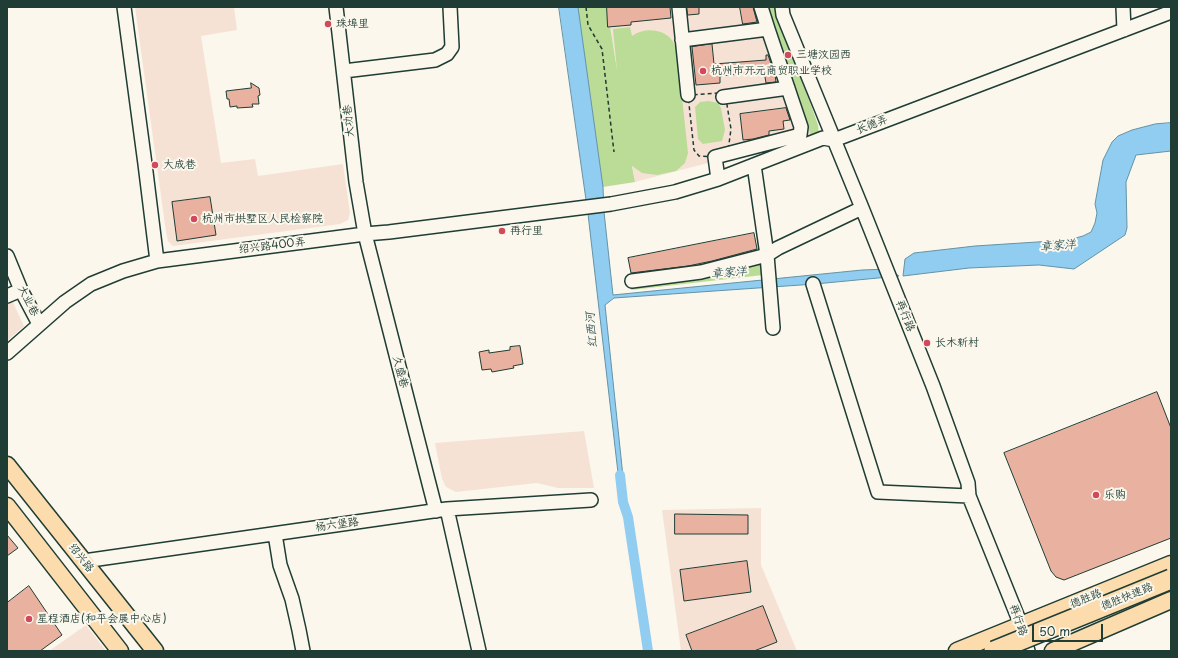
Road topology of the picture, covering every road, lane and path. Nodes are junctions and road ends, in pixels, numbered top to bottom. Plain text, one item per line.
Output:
1 (124, 7) edge
2 (336, 7) edge
3 (450, 7) edge
4 (586, 7) edge
5 (679, 7) edge
6 (761, 7) edge
7 (782, 7) edge
8 (1123, 7) edge
9 (1171, 12) edge
10 (768, 29) junction
11 (1124, 30) junction
12 (682, 40) junction
13 (344, 71) junction
14 (788, 88) junction
15 (688, 95) junction
16 (723, 97) junction
17 (834, 140) junction
18 (614, 152) dead end
19 (715, 157) junction
20 (754, 165) junction
21 (718, 179) junction
22 (862, 208) junction
23 (565, 209) joint
24 (365, 234) junction
25 (767, 255) junction
26 (7, 256) edge
27 (157, 261) junction
28 (632, 281) dead end
29 (813, 284) dead end
30 (21, 290) junction
31 (7, 296) edge
32 (39, 324) junction
33 (773, 328) dead end
34 (7, 353) edge
35 (7, 465) edge
36 (970, 496) junction
37 (591, 500) dead end
38 (7, 506) edge
39 (442, 510) junction
40 (275, 534) junction
41 (84, 561) junction
42 (1171, 564) edge
43 (1171, 579) edge
44 (1171, 591) edge
45 (1171, 600) edge
46 (1021, 625) junction
47 (120, 651) edge
48 (155, 651) edge
49 (303, 651) edge
50 (479, 651) edge
51 (957, 651) edge
52 (994, 651) edge
53 (1026, 651) edge
54 (1052, 651) edge

1 - 27 street
2 - 13 street, 大功巷
3 - 13 street
4 - 18 path
5 - 12 street
6 - 10 street
7 - 17 street, 再行路
8 - 11 street
9 - 11 street, 长德弄
10 - 12 street
10 - 14 street
11 - 17 street, 长德弄
12 - 15 street
13 - 24 street, 大功巷
14 - 16 street
14 - 19 street
15 - 16 path
15 - 19 path
16 - 19 path
17 - 20 street, 长德弄
17 - 22 street, 再行路
19 - 21 street
20 - 21 street, 长德弄
20 - 25 street
21 - 23 street, 长德弄
22 - 25 street
22 - 36 street, 再行路
23 - 24 street, 绍兴路400弄
24 - 27 street, 绍兴路400弄
24 - 39 street, 久盛巷
25 - 28 street
25 - 33 street
26 - 30 street, 大业巷
27 - 32 street, 绍兴路400弄
29 - 36 street
30 - 31 street
30 - 32 street, 大业巷
32 - 34 street, 绍兴路400弄
35 - 41 main road, 绍兴路
36 - 46 street, 再行路
37 - 39 street, 杨六堡路
38 - 47 main road
39 - 40 street, 杨六堡路
39 - 50 street, 久盛巷
40 - 41 street, 杨六堡路
40 - 49 street
41 - 48 main road, 绍兴路
42 - 46 main road, 德胜路
43 - 52 highway, 德胜快速路, bridge
44 - 53 highway, 德胜快速路
45 - 54 main road
46 - 51 main road, 德胜路
46 - 53 street, 再行路

